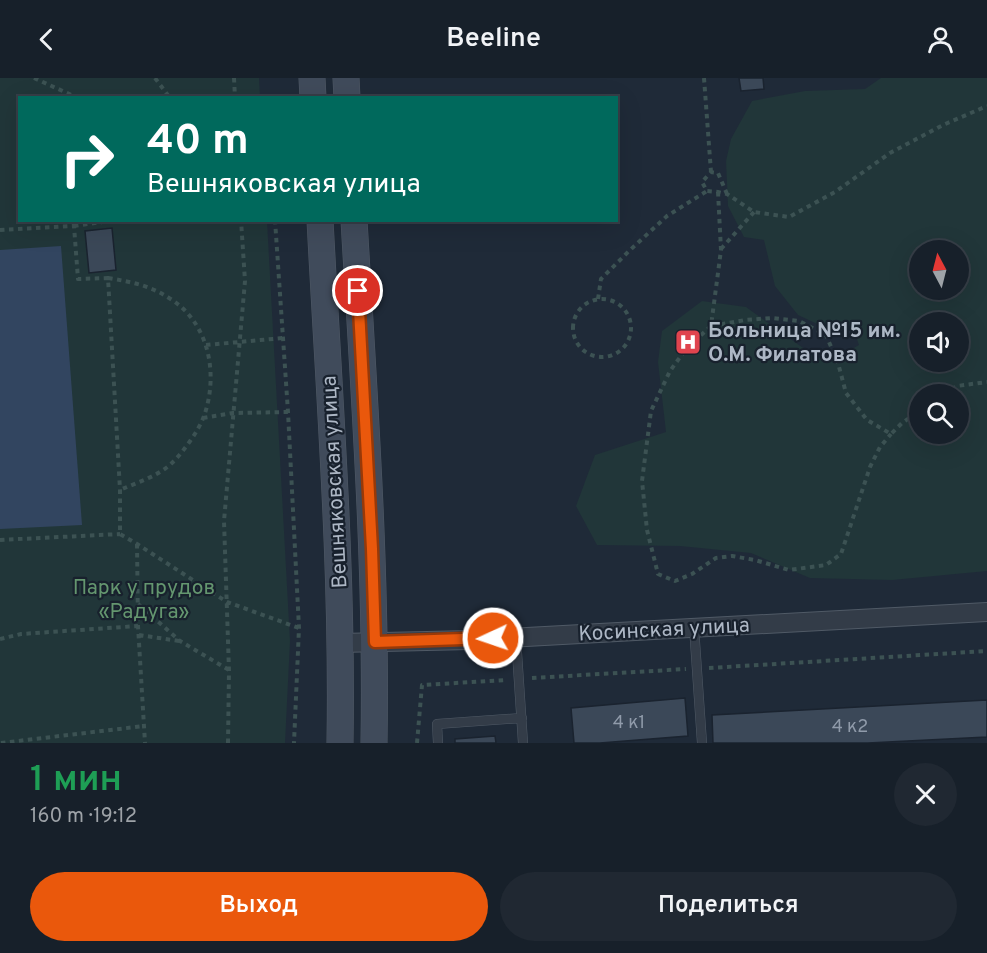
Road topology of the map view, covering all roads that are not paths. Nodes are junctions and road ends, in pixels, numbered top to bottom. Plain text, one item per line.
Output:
1 (312, 78) edge
2 (346, 78) edge
3 (313, 96) edge
4 (347, 96) edge
5 (320, 222) edge
6 (354, 222) edge
7 (987, 612) edge
8 (694, 627) junction
9 (516, 637) junction
10 (375, 642) junction
11 (340, 643) junction
12 (522, 718) junction
13 (340, 743) edge
14 (374, 743) edge
15 (438, 743) edge
16 (523, 743) edge
17 (702, 743) edge

1 - 3 main road
2 - 4 main road
5 - 11 main road, Вешняковская улица
6 - 10 main road, Вешняковская улица
7 - 8 street, Косинская улица
8 - 9 street, Косинская улица
8 - 17 lane
9 - 10 street, Косинская улица
9 - 12 lane
10 - 11 street, Косинская улица
10 - 14 main road, Вешняковская улица
11 - 13 main road, Вешняковская улица
12 - 15 lane
12 - 16 lane

